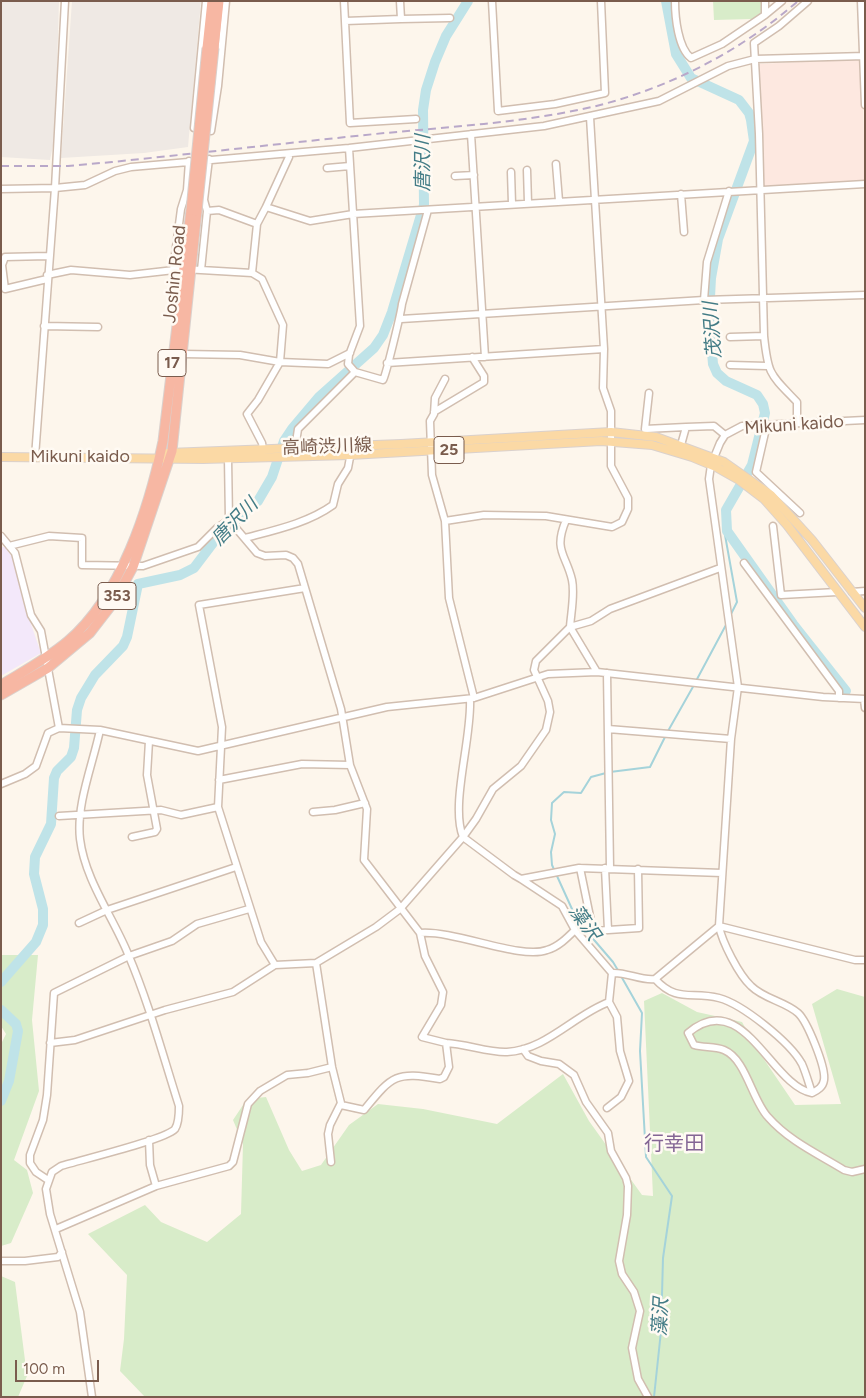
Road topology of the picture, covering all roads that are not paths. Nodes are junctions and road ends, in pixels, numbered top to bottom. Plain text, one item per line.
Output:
1 (66, 1) edge
2 (206, 1) edge
3 (212, 1) edge
4 (219, 1) edge
5 (226, 1) edge
6 (344, 1) edge
7 (400, 1) edge
8 (492, 1) edge
9 (601, 1) edge
10 (675, 1) edge
11 (765, 1) edge
12 (782, 1) edge
13 (808, 1) edge
14 (861, 1) edge
15 (765, 15) junction
16 (450, 18) dead end
17 (401, 19) junction
18 (345, 21) junction
19 (211, 48) junction
20 (864, 56) edge
21 (755, 59) junction
22 (865, 106) edge
23 (590, 118) junction
24 (416, 119) dead end
25 (471, 134) junction
26 (349, 148) junction
27 (289, 157) dead end
28 (209, 159) junction
29 (189, 161) junction
30 (556, 164) dead end
31 (350, 166) junction
32 (327, 168) dead end
33 (527, 170) dead end
34 (510, 172) dead end
35 (474, 175) junction
36 (455, 176) dead end
37 (865, 184) edge
38 (55, 188) junction
39 (1, 189) edge
40 (759, 189) junction
41 (729, 191) junction
42 (681, 194) junction
43 (596, 198) junction
44 (559, 201) junction
45 (528, 203) junction
46 (512, 204) junction
47 (266, 207) junction
48 (476, 207) junction
49 (425, 210) junction
50 (207, 211) junction
51 (353, 214) junction
52 (257, 224) junction
53 (684, 232) dead end
54 (48, 256) junction
55 (182, 270) junction
56 (201, 270) junction
57 (252, 273) junction
58 (47, 277) junction
59 (865, 295) edge
60 (763, 298) junction
61 (705, 300) junction
62 (602, 306) junction
63 (483, 314) junction
64 (401, 319) junction
65 (44, 326) junction
66 (98, 327) dead end
67 (764, 336) junction
68 (730, 337) dead end
69 (604, 349) junction
70 (350, 353) junction
71 (183, 354) junction
72 (485, 357) junction
73 (472, 358) junction
74 (280, 362) junction
75 (387, 363) junction
76 (730, 365) dead end
77 (767, 366) junction
78 (355, 372) junction
79 (445, 379) dead end
80 (649, 393) dead end
81 (434, 412) junction
82 (865, 420) edge
83 (797, 423) junction
84 (768, 424) junction
85 (686, 427) junction
86 (725, 435) junction
87 (611, 437) junction
88 (681, 444) junction
89 (353, 446) junction
90 (431, 447) junction
91 (262, 449) junction
92 (290, 451) junction
93 (275, 453) junction
94 (350, 455) junction
95 (171, 456) junction
96 (1, 457) edge
97 (35, 457) junction
98 (160, 457) junction
99 (228, 458) junction
100 (713, 461) junction
101 (744, 479) junction
102 (800, 513) dead end
103 (229, 520) junction
104 (566, 520) junction
105 (445, 521) junction
106 (773, 526) dead end
107 (245, 538) junction
108 (4, 542) edge
109 (744, 563) dead end
110 (122, 567) junction
111 (133, 567) junction
112 (720, 568) junction
113 (305, 588) junction
114 (865, 591) edge
115 (837, 592) junction
116 (852, 592) junction
117 (865, 608) edge
118 (570, 627) junction
119 (865, 627) edge
120 (46, 657) junction
121 (48, 668) junction
122 (597, 672) junction
123 (607, 673) junction
124 (539, 677) junction
125 (1, 684) edge
126 (738, 687) junction
127 (1, 695) edge
128 (472, 698) junction
129 (839, 698) junction
130 (865, 698) edge
131 (865, 708) edge
132 (342, 717) junction
133 (59, 728) junction
134 (608, 729) junction
135 (100, 730) junction
136 (731, 739) junction
137 (149, 741) junction
138 (220, 748) junction
139 (350, 765) junction
140 (219, 780) junction
141 (1, 784) edge
142 (365, 803) junction
143 (218, 807) junction
144 (152, 810) junction
145 (313, 812) dead end
146 (81, 815) junction
147 (59, 816) dead end
148 (132, 837) dead end
149 (463, 837) junction
150 (236, 867) junction
151 (580, 868) junction
152 (607, 868) junction
153 (638, 870) junction
154 (722, 873) junction
155 (521, 878) junction
156 (400, 909) junction
157 (107, 910) junction
158 (249, 910) junction
159 (79, 923) dead end
160 (719, 926) junction
161 (575, 930) junction
162 (608, 930) junction
163 (420, 933) junction
164 (129, 956) junction
165 (865, 960) edge
166 (316, 963) junction
167 (275, 965) junction
168 (612, 973) junction
169 (656, 979) junction
170 (610, 1002) junction
171 (150, 1015) junction
172 (50, 1043) junction
173 (446, 1043) junction
174 (523, 1049) junction
175 (332, 1067) junction
176 (812, 1093) junction
177 (341, 1105) junction
178 (607, 1108) dead end
179 (149, 1140) junction
180 (332, 1162) dead end
181 (865, 1169) edge
182 (48, 1180) junction
183 (156, 1186) junction
184 (56, 1229) junction
185 (62, 1252) junction
186 (1, 1261) edge
187 (92, 1397) edge
188 (648, 1397) edge

1 - 38 street
2 - 5 street
3 - 19 highway, Joshin Road / 17
4 - 19 highway, Joshin Road / 17
6 - 18 street
7 - 17 street
8 - 9 street
10 - 15 street
11 - 15 street
12 - 15 street
13 - 21 street
14 - 20 street
16 - 17 street
17 - 18 street
18 - 24 street
19 - 55 highway, Joshin Road / 17, bridge
20 - 21 street
20 - 22 street
21 - 23 street
21 - 40 street
23 - 25 street
23 - 43 street
25 - 26 street
25 - 35 street
26 - 28 street
26 - 31 street
27 - 47 street
28 - 29 street
28 - 50 street
29 - 38 street
29 - 55 street
30 - 44 street
31 - 32 street
31 - 51 street
33 - 45 street
34 - 46 street
35 - 36 street
35 - 48 street
37 - 40 street
38 - 39 street
38 - 54 street
40 - 41 street
40 - 60 street
41 - 42 street
41 - 61 street
42 - 43 street
42 - 53 street
43 - 44 street
43 - 62 street
44 - 45 street
45 - 46 street
46 - 48 street
47 - 51 street
47 - 52 street
48 - 49 street
48 - 63 street
49 - 51 street
49 - 64 street
50 - 52 street
50 - 56 street
51 - 70 street
52 - 57 street
54 - 58 street
54 - 58 street
55 - 56 street
55 - 58 street
55 - 71 highway, Joshin Road / 17
55 - 98 highway, Joshin Road / 17
56 - 57 street
57 - 74 street
58 - 65 street
59 - 60 street
60 - 61 street
60 - 67 street
61 - 62 street
62 - 63 street
62 - 69 street
63 - 64 street
63 - 72 street
64 - 75 street
65 - 66 street
65 - 97 street
67 - 68 street
67 - 77 street
69 - 72 street
69 - 87 street
70 - 74 street
70 - 78 street
71 - 74 street
71 - 95 highway, Joshin Road / 17
72 - 73 street
73 - 75 street
73 - 81 street
74 - 91 street
75 - 78 street
76 - 77 street
77 - 83 street
78 - 92 street
79 - 81 street
80 - 85 street, Mikuni kaido
81 - 90 street
82 - 83 street, Mikuni kaido
83 - 84 street, Mikuni kaido
84 - 86 street, Mikuni kaido
84 - 102 street
85 - 86 street, Mikuni kaido
85 - 88 street
86 - 100 street, Mikuni kaido
87 - 88 main road, 25
87 - 90 main road, 高崎渋川線 / 25
87 - 100 main road, 25
87 - 104 street
88 - 100 main road, 25
89 - 90 main road, 高崎渋川線 / 25
89 - 92 main road, 高崎渋川線 / 25
89 - 94 street
90 - 94 main road, 高崎渋川線 / 25
90 - 105 street
91 - 93 main road, 高崎渋川線 / 25
91 - 95 main road, 高崎渋川線 / 25
92 - 93 main road, 高崎渋川線 / 25
92 - 94 main road, 高崎渋川線 / 25
93 - 99 main road, 高崎渋川線 / 25
94 - 107 street
95 - 98 main road, 高崎渋川線 / 25
95 - 99 main road, 高崎渋川線 / 25
95 - 111 highway, Joshin Road / 353
96 - 97 main road, Mikuni kaido / 25
97 - 98 main road, Mikuni kaido / 25
98 - 110 highway, Joshin Road / 353
99 - 103 street
100 - 101 main road, 25
100 - 112 street
101 - 115 main road, 25
101 - 116 main road, 25
103 - 107 street
103 - 111 street
104 - 105 street
104 - 118 street
105 - 128 street
106 - 115 street
107 - 113 street
108 - 110 street
108 - 120 street
109 - 129 street
110 - 111 street
110 - 120 highway, Joshin Road / 353
111 - 121 highway, Joshin Road / 353
112 - 118 street
112 - 126 street
113 - 132 street
113 - 138 street
114 - 116 street
115 - 119 main road, 25
116 - 117 main road, 25
118 - 122 street
118 - 124 street
120 - 121 street
120 - 125 highway, Joshin Road / 353
121 - 127 highway, Joshin Road / 353
121 - 133 street
122 - 123 street
122 - 124 street
123 - 126 street
123 - 134 street
124 - 128 street
124 - 149 street
126 - 129 street
126 - 136 street
128 - 132 street
128 - 149 street
129 - 130 street
130 - 131 street
132 - 138 street
132 - 139 street
133 - 135 street
133 - 141 street
134 - 136 street
134 - 152 street
135 - 137 street
135 - 146 street
136 - 154 street
137 - 138 street
137 - 144 street
138 - 140 street
139 - 140 street
139 - 142 street
140 - 143 street
142 - 145 street
142 - 156 street
143 - 144 street
143 - 150 street
144 - 146 street
144 - 148 street
146 - 147 street
146 - 157 street
149 - 155 street
149 - 156 street
150 - 157 street
150 - 158 street
151 - 152 street
151 - 155 street
151 - 162 street
152 - 153 street
152 - 162 street
153 - 154 street
153 - 162 street
154 - 160 street
155 - 161 street
156 - 163 street
156 - 166 street
157 - 159 street
157 - 164 street
158 - 164 street
158 - 167 street
160 - 165 street
160 - 169 street
160 - 176 street
161 - 163 street
161 - 168 street
163 - 173 street
164 - 171 street
164 - 172 street
166 - 167 street
166 - 175 street
167 - 171 street
168 - 169 street
168 - 170 street
169 - 176 street
170 - 174 street
170 - 178 street
171 - 172 street
171 - 179 street
172 - 182 street
173 - 174 street
173 - 177 street
174 - 188 street
175 - 177 street
175 - 183 street
176 - 181 street
177 - 180 street
179 - 182 street
179 - 183 street
182 - 184 street
183 - 184 street
184 - 185 street
185 - 186 street
185 - 187 street

